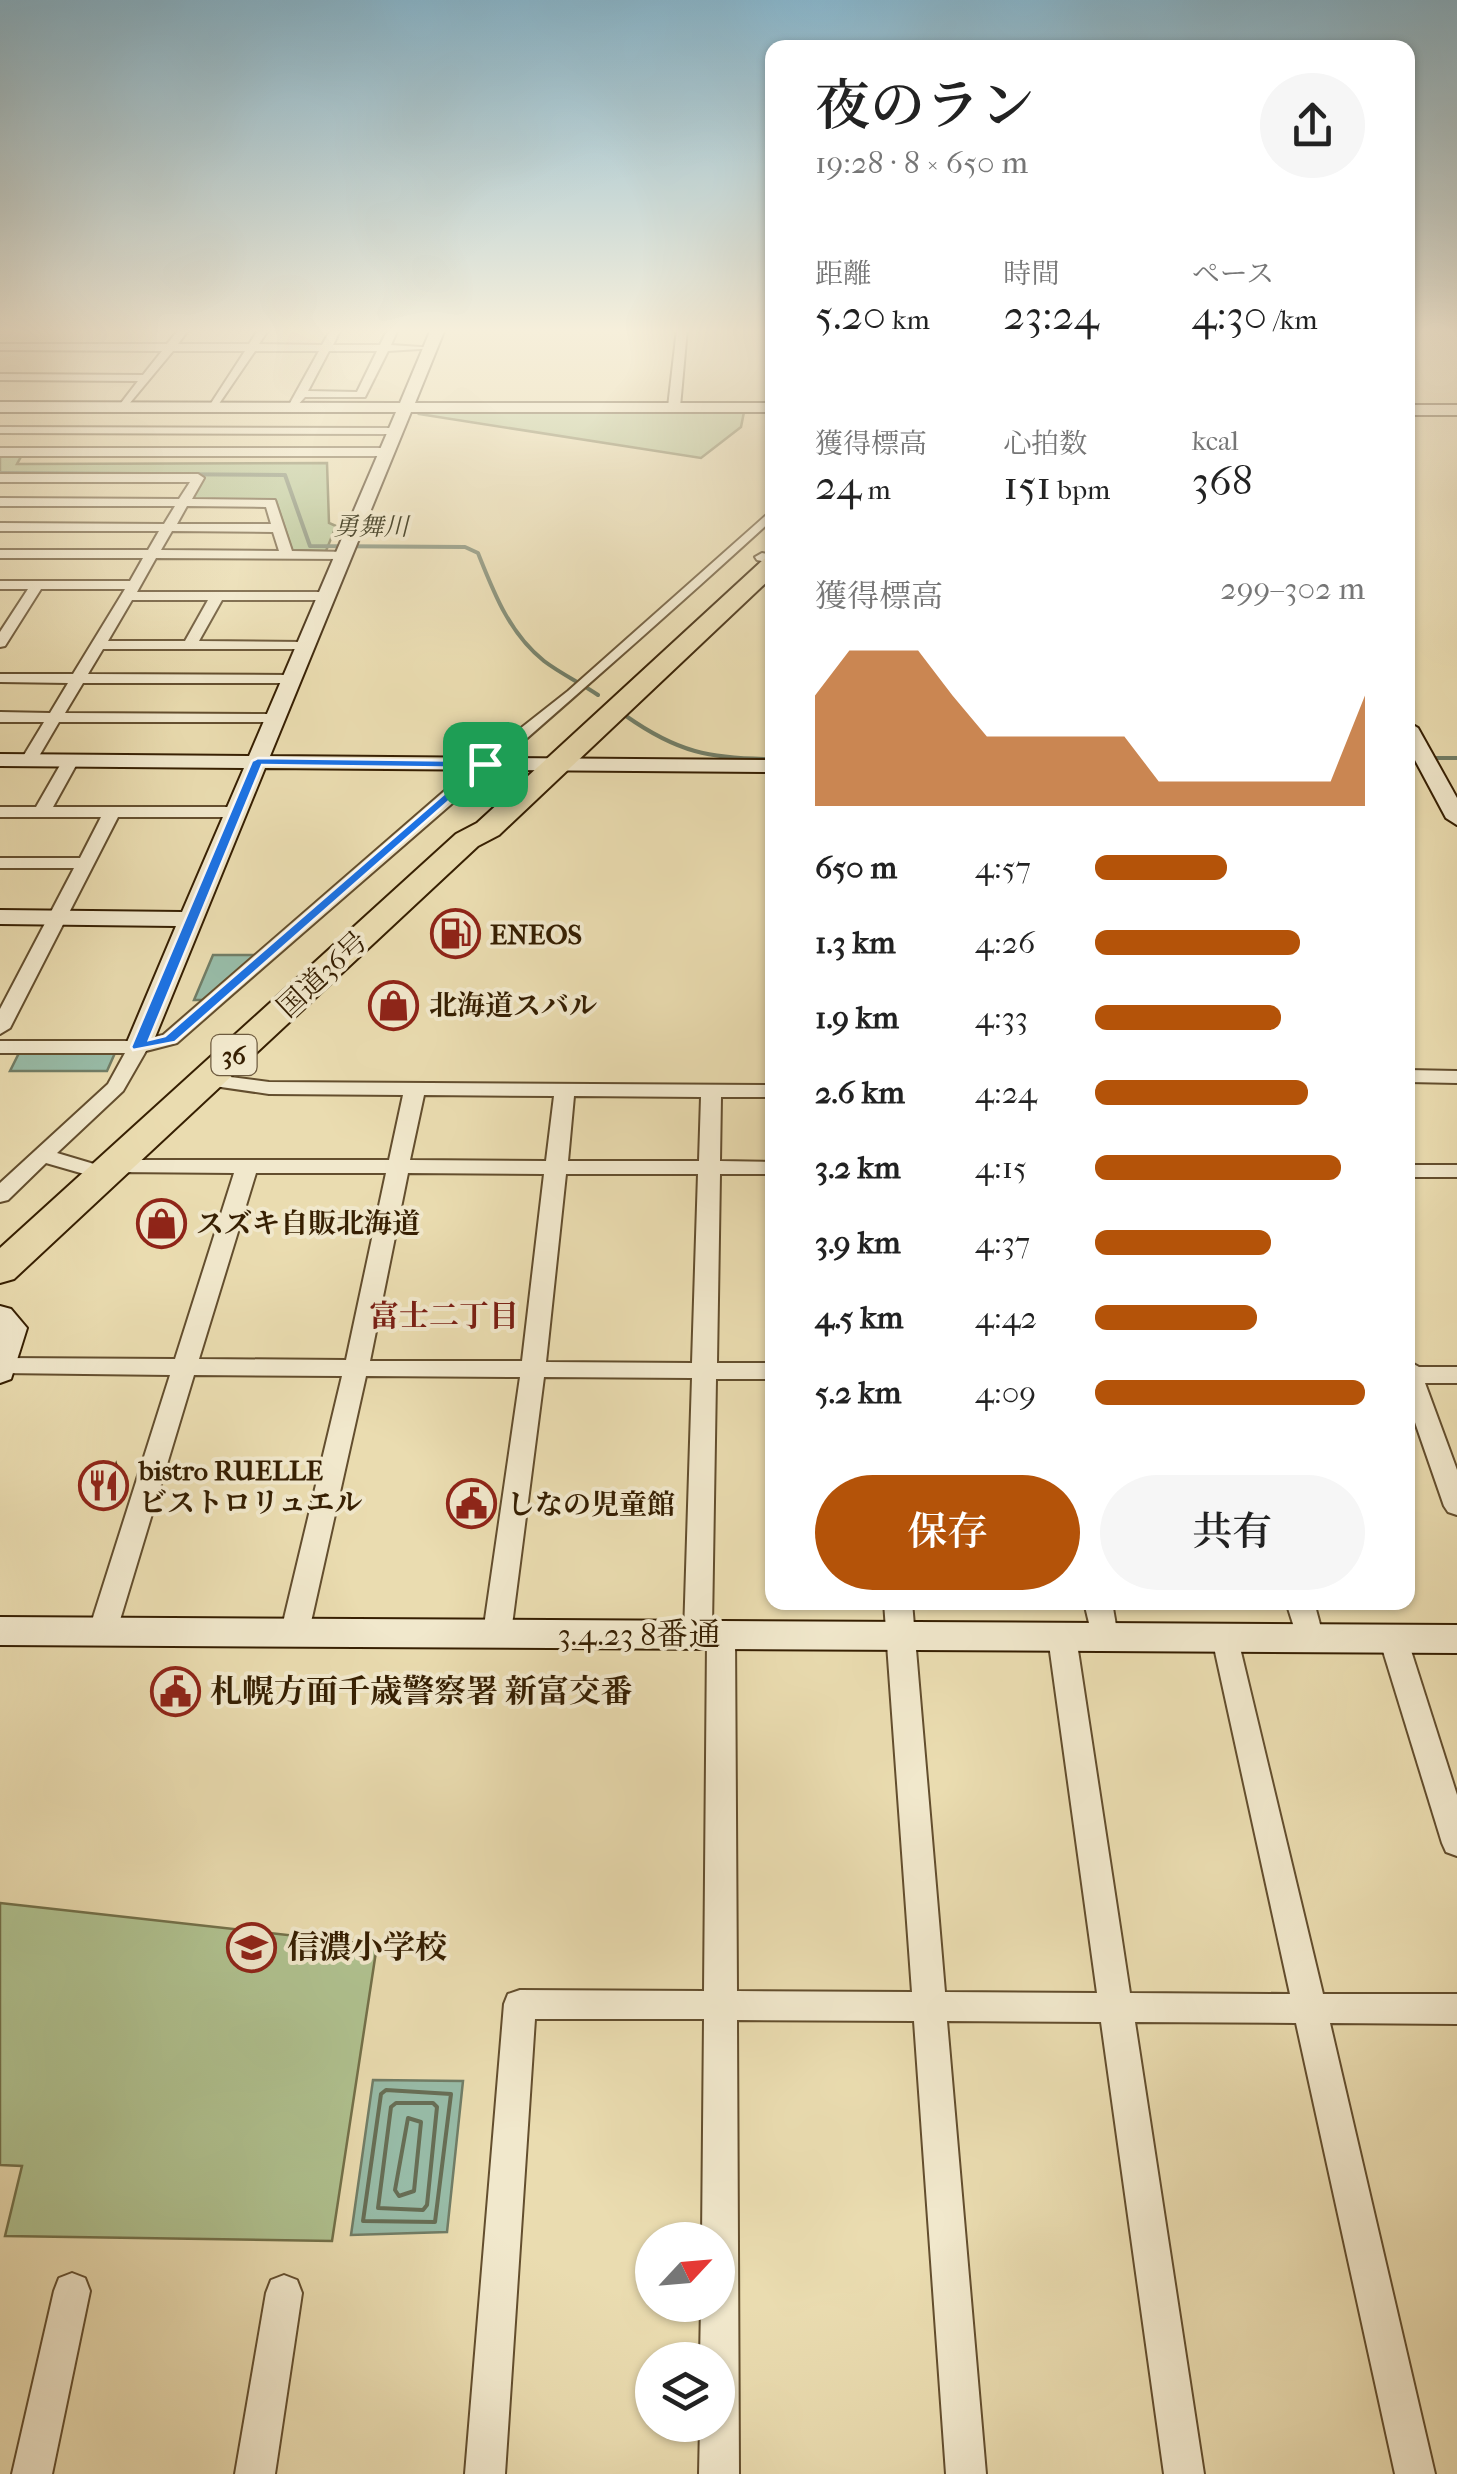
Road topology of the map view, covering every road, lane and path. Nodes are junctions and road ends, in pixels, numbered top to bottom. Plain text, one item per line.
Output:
1 (55, 444) edge
2 (219, 444) edge
3 (389, 444) edge
4 (50, 451) junction
5 (0, 452) edge
6 (386, 452) junction
7 (212, 456) junction
8 (34, 473) junction
9 (0, 478) edge
10 (5, 502) edge
11 (185, 502) junction
12 (0, 515) edge
13 (765, 520) edge
14 (0, 527) edge
15 (171, 528) junction
16 (278, 528) junction
17 (347, 550) junction
18 (0, 554) edge
19 (154, 554) junction
20 (286, 555) junction
21 (765, 562) edge
22 (0, 585) edge
23 (38, 585) junction
24 (132, 590) junction
25 (217, 596) junction
26 (326, 596) junction
27 (0, 643) edge
28 (98, 645) junction
29 (190, 646) junction
30 (304, 646) junction
31 (0, 678) edge
32 (78, 678) junction
33 (289, 679) junction
34 (0, 717) edge
35 (54, 718) junction
36 (273, 719) junction
37 (0, 760) edge
38 (29, 760) junction
39 (71, 760) junction
40 (258, 761) junction
41 (485, 764) junction
42 (765, 766) edge
43 (1424, 766) edge
44 (545, 767) junction
45 (1456, 773) edge
46 (765, 774) edge
47 (0, 812) edge
48 (42, 812) junction
49 (112, 812) junction
50 (235, 812) junction
51 (1457, 818) edge
52 (0, 863) edge
53 (85, 863) junction
54 (0, 918) edge
55 (56, 918) junction
56 (191, 918) junction
57 (0, 981) edge
58 (24, 981) junction
59 (0, 1028) edge
60 (0, 1047) edge
61 (138, 1047) junction
62 (1415, 1076) edge
63 (1452, 1077) edge
64 (206, 1080) junction
65 (414, 1088) junction
66 (565, 1090) junction
67 (711, 1090) junction
68 (765, 1090) edge
69 (1457, 1099) edge
70 (44, 1156) junction
71 (247, 1166) junction
72 (400, 1167) junction
73 (556, 1167) junction
74 (712, 1168) junction
75 (765, 1168) edge
76 (110, 1170) junction
77 (1415, 1171) edge
78 (1457, 1171) edge
79 (0, 1195) edge
80 (0, 1270) edge
81 (0, 1316) edge
82 (184, 1367) junction
83 (356, 1368) junction
84 (1, 1369) edge
85 (533, 1369) junction
86 (705, 1370) junction
87 (765, 1371) edge
88 (1415, 1373) edge
89 (1457, 1375) edge
90 (1415, 1392) edge
91 (1457, 1506) edge
92 (1302, 1610) edge
93 (900, 1619) edge
94 (1102, 1620) edge
95 (103, 1630) junction
96 (0, 1631) edge
97 (295, 1631) junction
98 (497, 1633) junction
99 (710, 1634) junction
100 (1062, 1636) junction
101 (1226, 1638) junction
102 (1394, 1638) junction
103 (1310, 1639) junction
104 (1457, 1639) edge
105 (1457, 1842) edge
106 (721, 2005) junction
107 (928, 2006) junction
108 (1114, 2007) junction
109 (1310, 2008) junction
110 (1457, 2009) edge
111 (72, 2291) dead end
112 (284, 2293) dead end
113 (32, 2474) edge
114 (254, 2474) edge
115 (484, 2474) edge
116 (718, 2474) edge
117 (966, 2474) edge
118 (1184, 2474) edge
119 (1415, 2474) edge

1 - 4 street
2 - 7 street
3 - 6 street
4 - 5 street
4 - 7 street
4 - 8 street
6 - 7 street
6 - 17 street
8 - 9 street
8 - 10 street
8 - 11 street
10 - 11 street
10 - 12 street
11 - 15 street
11 - 16 street
13 - 41 street
14 - 15 street
15 - 16 street
15 - 19 street
16 - 20 street
17 - 20 street
17 - 26 street
18 - 19 street
19 - 20 street
19 - 24 street
21 - 44 highway, 国道36号 / 36
22 - 23 street
23 - 24 street
23 - 27 street
24 - 25 street
24 - 28 street
25 - 26 street
25 - 29 street
26 - 30 street
28 - 29 street
28 - 32 street
29 - 30 street
30 - 33 street
31 - 32 street
32 - 33 street
32 - 35 street
33 - 36 street
34 - 35 street
35 - 36 street
35 - 38 street
36 - 40 street
37 - 38 street
38 - 39 street
39 - 40 street
39 - 48 street
40 - 41 street
40 - 50 street
41 - 44 street
41 - 61 street
42 - 44 street
43 - 45 street
43 - 51 street
44 - 46 street
44 - 64 highway, 国道36号 / 36
47 - 48 street
48 - 49 street
49 - 50 street
49 - 53 street
50 - 56 street
52 - 53 street
53 - 55 street
54 - 55 street
55 - 56 street
55 - 58 street
56 - 61 street
57 - 58 street
58 - 59 street
60 - 61 street
61 - 70 street
62 - 63 street
63 - 69 street
64 - 65 street
64 - 76 highway, 国道36号 / 36
65 - 66 street
65 - 72 street
66 - 67 street
66 - 73 street
67 - 68 street
67 - 74 street
70 - 76 street
70 - 79 street
71 - 72 street
71 - 76 street
71 - 82 street
72 - 73 street
72 - 83 street
73 - 74 street
73 - 85 street
74 - 75 street
74 - 86 street
76 - 80 highway, 国道36号 / 36
77 - 78 street
81 - 84 street
82 - 83 street
82 - 84 street
82 - 95 street
83 - 85 street
83 - 97 street
85 - 86 street
85 - 98 street
86 - 87 street
86 - 99 street
88 - 89 street
90 - 91 street
92 - 103 street
93 - 99 street, 3.4.23 8番通
93 - 100 street, 3.4.23 8番通
93 - 107 street
94 - 100 street, 3.4.23 8番通
94 - 101 street, 3.4.23 8番通
95 - 96 street, 3.4.23 8番通
95 - 97 street, 3.4.23 8番通
97 - 98 street, 3.4.23 8番通
98 - 99 street, 3.4.23 8番通
99 - 106 street
100 - 108 street
101 - 103 street, 3.4.23 8番通
101 - 109 street
102 - 103 street, 3.4.23 8番通
102 - 104 street, 3.4.23 8番通
102 - 105 street
106 - 107 street
106 - 115 street
106 - 116 street
107 - 108 street
107 - 117 street
108 - 109 street
108 - 118 street
109 - 110 street
109 - 119 street
111 - 113 street
112 - 114 street

